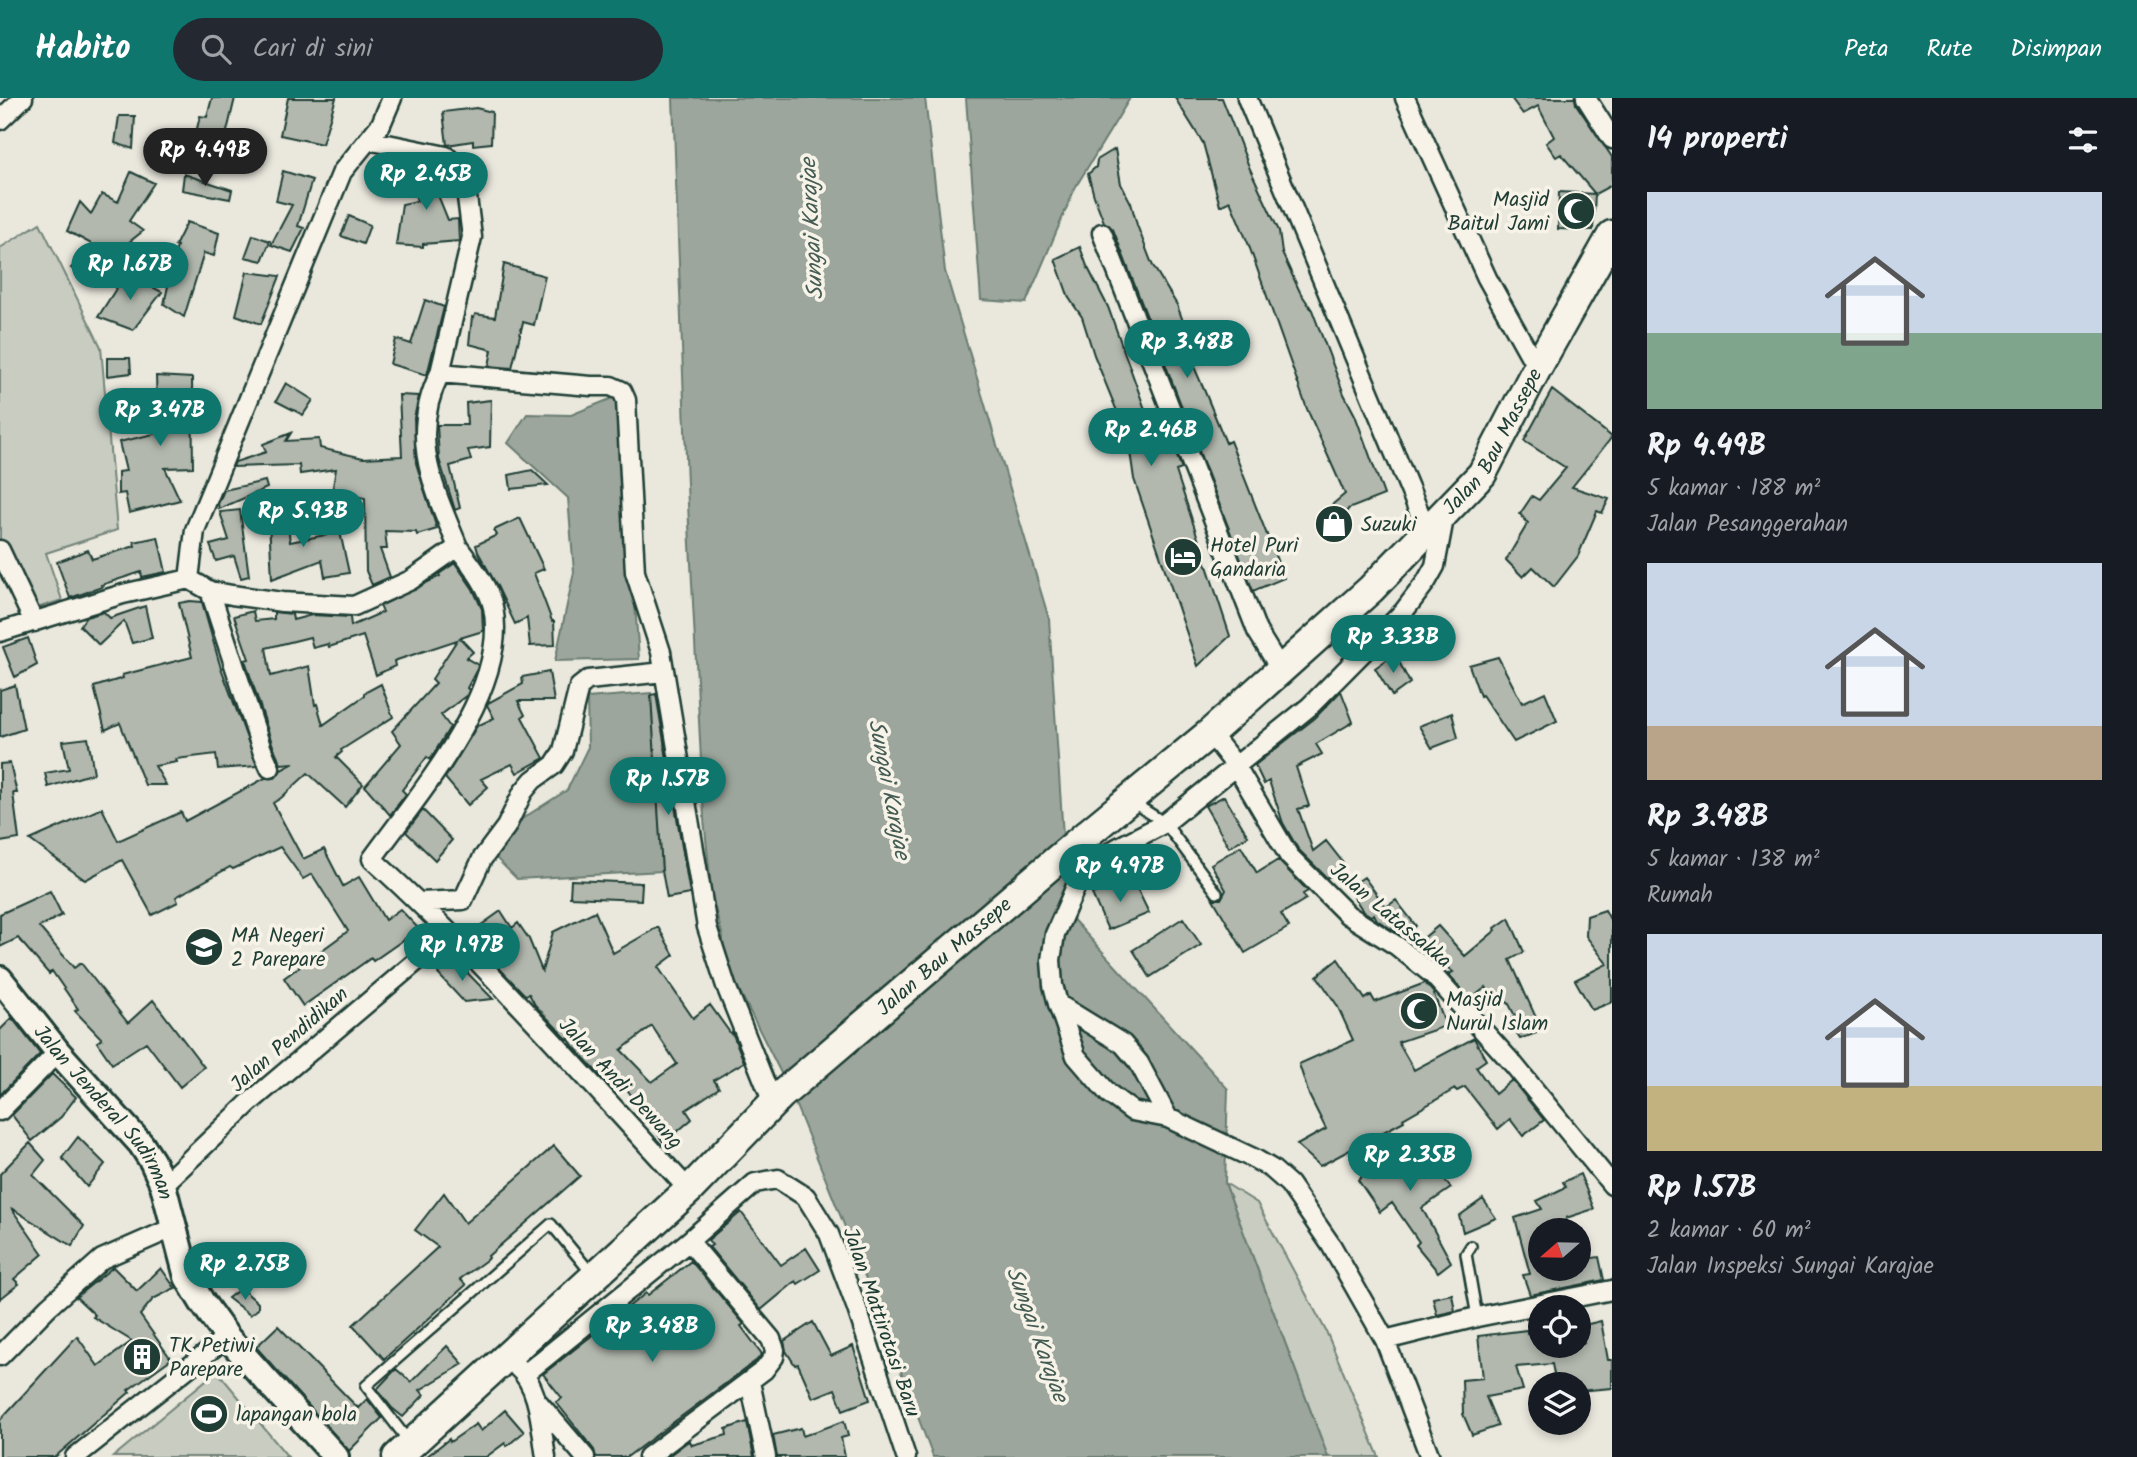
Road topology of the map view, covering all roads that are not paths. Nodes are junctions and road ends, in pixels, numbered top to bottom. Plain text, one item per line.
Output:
1 (23, 98) edge
2 (392, 98) edge
3 (1247, 98) edge
4 (1405, 98) edge
5 (1586, 98) edge
6 (0, 120) edge
7 (1612, 139) edge
8 (368, 140) junction
9 (1102, 233) dead end
10 (1612, 235) edge
11 (1537, 368) junction
12 (440, 373) junction
13 (1436, 522) junction
14 (458, 547) junction
15 (0, 550) edge
16 (190, 579) junction
17 (210, 591) junction
18 (34, 622) junction
19 (0, 632) edge
20 (1281, 670) junction
21 (664, 672) junction
22 (1210, 733) junction
23 (1236, 766) junction
24 (270, 768) dead end
25 (1131, 801) junction
26 (1164, 822) junction
27 (1217, 893) dead end
28 (420, 902) junction
29 (450, 933) junction
30 (0, 979) edge
31 (1058, 1004) junction
32 (58, 1052) junction
33 (777, 1099) junction
34 (0, 1111) edge
35 (1168, 1118) junction
36 (163, 1185) junction
37 (1612, 1185) edge
38 (689, 1190) junction
39 (175, 1227) junction
40 (689, 1241) junction
41 (1471, 1245) dead end
42 (594, 1277) junction
43 (1612, 1290) edge
44 (1477, 1317) junction
45 (227, 1336) junction
46 (1385, 1340) junction
47 (0, 1356) edge
48 (515, 1366) junction
49 (750, 1382) junction
50 (535, 1398) junction
51 (404, 1451) edge
52 (75, 1457) edge
53 (336, 1457) edge
54 (546, 1457) edge
55 (584, 1457) edge
56 (648, 1457) edge
57 (766, 1457) edge
58 (906, 1457) edge
59 (1430, 1457) edge

1 - 6 street
2 - 8 street
3 - 13 street
4 - 11 street
5 - 7 street
8 - 12 street
8 - 16 street
9 - 20 street
10 - 11 highway, Jalan Bau Massepe
11 - 13 highway, Jalan Bau Massepe
12 - 14 street
12 - 21 street
13 - 20 highway, Jalan Bau Massepe
13 - 23 street
14 - 17 street
14 - 28 street, Jalan Andi Dewang
15 - 18 street
16 - 17 street
16 - 18 street
17 - 24 street
18 - 19 street
20 - 22 highway, Jalan Bau Massepe
21 - 28 street
21 - 33 street
22 - 23 street, Jalan Latassakka
22 - 25 highway, Jalan Bau Massepe
23 - 26 street
23 - 37 street, Jalan Latassakka
25 - 26 lane
25 - 33 highway, Jalan Bau Massepe
26 - 27 lane
26 - 31 street
28 - 29 street, Jalan Andi Dewang
29 - 36 street, Jalan Pendidikan
29 - 38 street, Jalan Andi Dewang
30 - 32 main road, Jalan Jenderal Sudirman
31 - 35 street
31 - 35 street
32 - 34 street
32 - 36 main road, Jalan Jenderal Sudirman
33 - 38 highway, Jalan Bau Massepe
35 - 46 street
36 - 39 main road, Jalan Jenderal Sudirman
38 - 42 highway, Jalan Bau Massepe
39 - 45 main road, Jalan Jenderal Sudirman
39 - 47 street
40 - 48 street
40 - 49 street
40 - 58 street, Jalan Mattirotasi Baru
41 - 44 lane
42 - 48 highway, Jalan Bau Massepe
42 - 51 lane
43 - 44 street
44 - 46 street
45 - 52 street
45 - 53 main road, Jalan Jenderal Sudirman
46 - 59 street
48 - 50 street
48 - 51 highway, Jalan Bau Massepe
49 - 56 street
49 - 57 street
50 - 54 street
50 - 55 street

